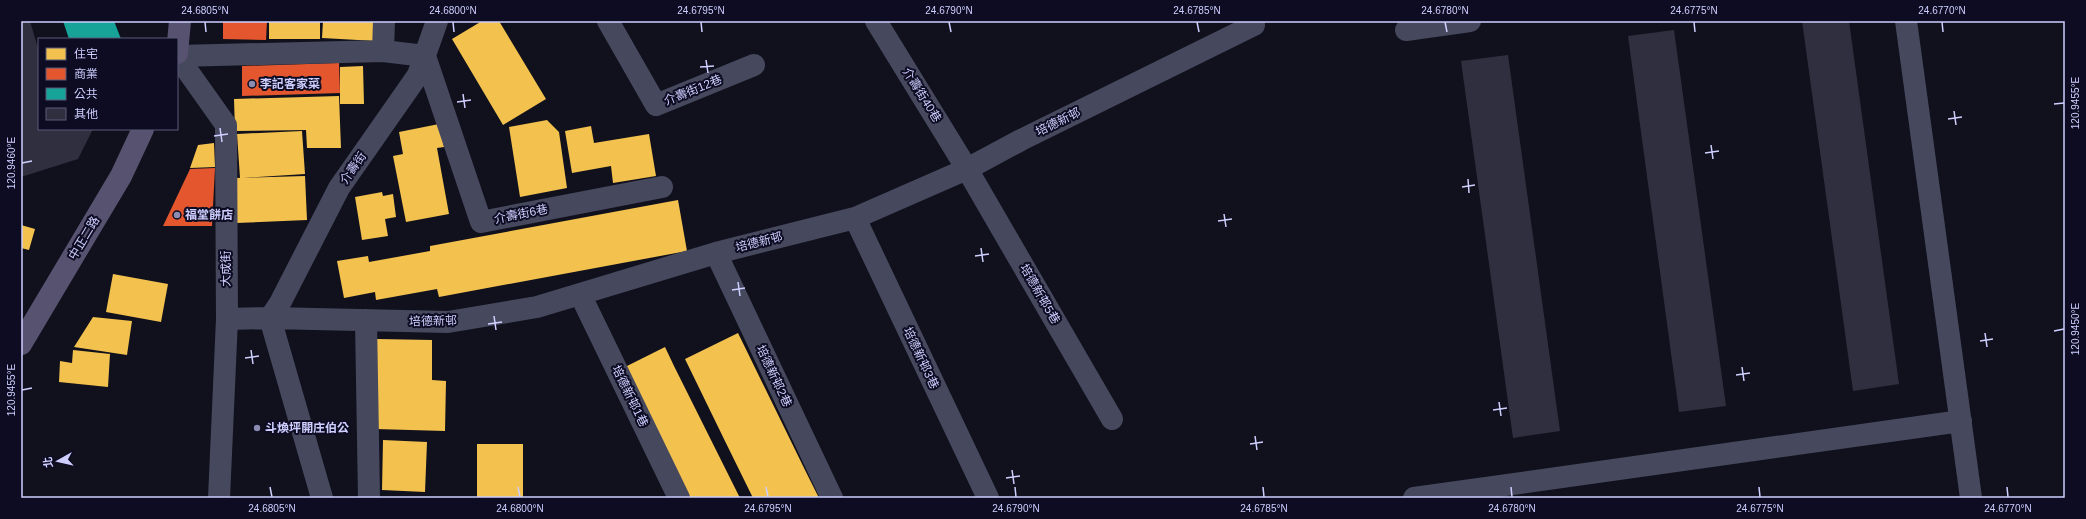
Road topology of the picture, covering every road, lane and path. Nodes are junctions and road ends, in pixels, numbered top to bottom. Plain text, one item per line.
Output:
1 (180, 21) edge
2 (384, 21) edge
3 (437, 21) edge
4 (608, 21) edge
5 (876, 21) edge
6 (1470, 21) edge
7 (1906, 21) edge
8 (1254, 25) dead end
9 (1406, 30) dead end
10 (178, 44) edge
11 (383, 51) junction
12 (178, 55) edge
13 (178, 56) edge
14 (425, 56) junction
15 (754, 65) dead end
16 (143, 130) edge
17 (967, 169) junction
18 (662, 187) dead end
19 (855, 218) junction
20 (716, 253) junction
21 (580, 294) junction
22 (270, 318) junction
23 (227, 319) junction
24 (366, 320) junction
25 (21, 344) edge
26 (1112, 419) dead end
27 (1961, 421) junction
28 (219, 498) edge
29 (322, 498) edge
30 (369, 498) edge
31 (679, 498) edge
32 (832, 498) edge
33 (988, 498) edge
34 (1414, 498) edge
35 (1971, 498) edge

1 - 10 main road
2 - 11 street
3 - 14 street, 介壽街
4 - 15 street, 介壽街12巷
5 - 17 street, 介壽街40巷
6 - 9 street
7 - 27 street
8 - 17 street, 培德新邨
11 - 12 street
11 - 14 street
13 - 23 street, 大成街
14 - 18 street, 介壽街6巷
14 - 22 street, 介壽街
16 - 25 main road, 中正二路
17 - 19 street, 培德新邨
17 - 26 street, 培德新邨5巷
19 - 20 street, 培德新邨
19 - 33 street, 培德新邨3巷
20 - 21 street, 培德新邨
20 - 32 street, 培德新邨2巷
21 - 24 street, 培德新邨
21 - 31 street, 培德新邨1巷
22 - 23 street, 培德新邨
22 - 24 street, 培德新邨
22 - 29 street
23 - 28 street, 大成街
24 - 30 street
27 - 34 street
27 - 35 street

